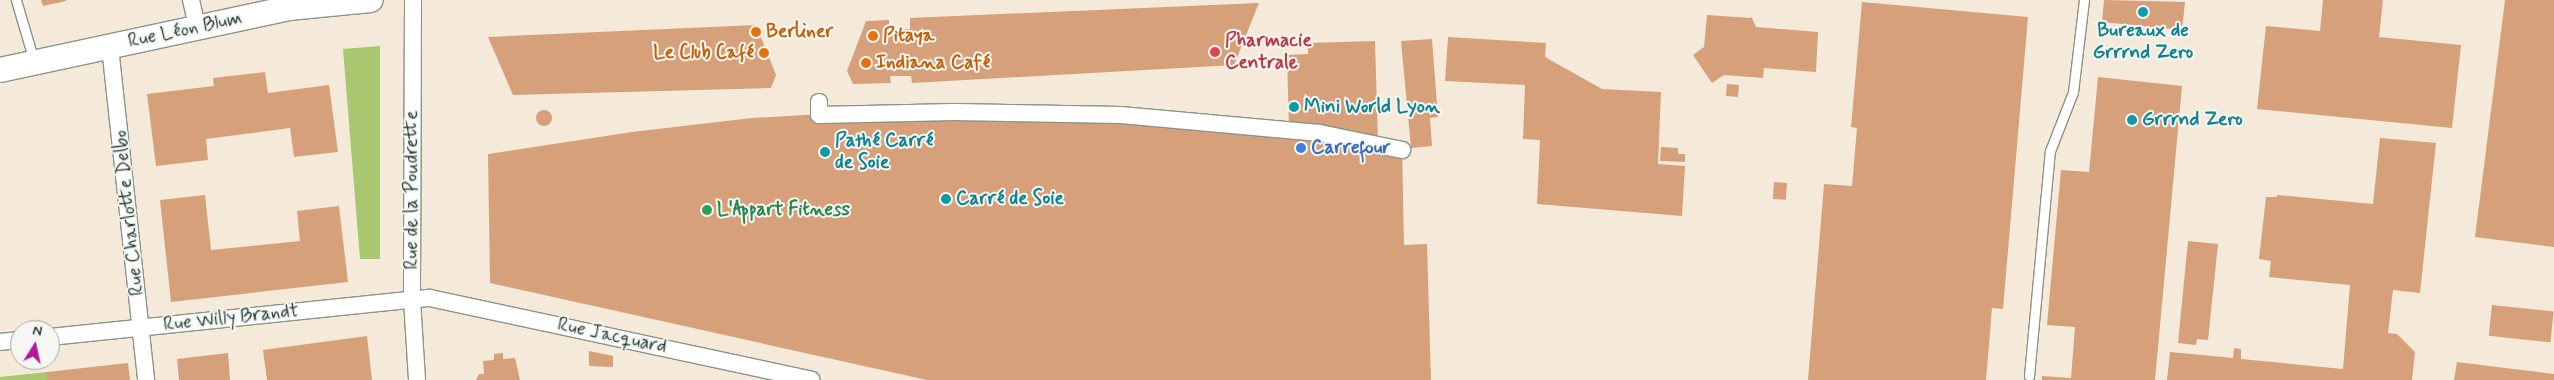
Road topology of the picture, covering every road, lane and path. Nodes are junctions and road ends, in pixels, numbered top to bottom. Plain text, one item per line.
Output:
1 (16, 0) edge
2 (191, 0) edge
3 (371, 0) edge
4 (413, 0) edge
5 (2084, 0) edge
6 (197, 27) junction
7 (110, 46) junction
8 (34, 62) junction
9 (0, 70) edge
10 (819, 102) dead end
11 (1402, 150) dead end
12 (412, 300) junction
13 (140, 326) junction
14 (60, 336) edge
15 (2029, 376) dead end
16 (146, 380) edge
17 (417, 380) edge
18 (811, 380) edge

1 - 8 lane
2 - 6 street
3 - 6 main road, Rue Léon Blum
4 - 12 street, Rue de la Poudrette
5 - 15 lane
6 - 7 main road, Rue Léon Blum
7 - 8 main road, Rue Léon Blum
7 - 13 street, Rue Charlotte Delbo
8 - 9 main road, Rue Léon Blum
10 - 11 street
12 - 13 street, Rue Willy Brandt
12 - 17 street, Rue de la Poudrette
12 - 18 street, Rue Jacquard
13 - 14 street, Rue Willy Brandt
13 - 16 street, Rue Charlotte Delbo

